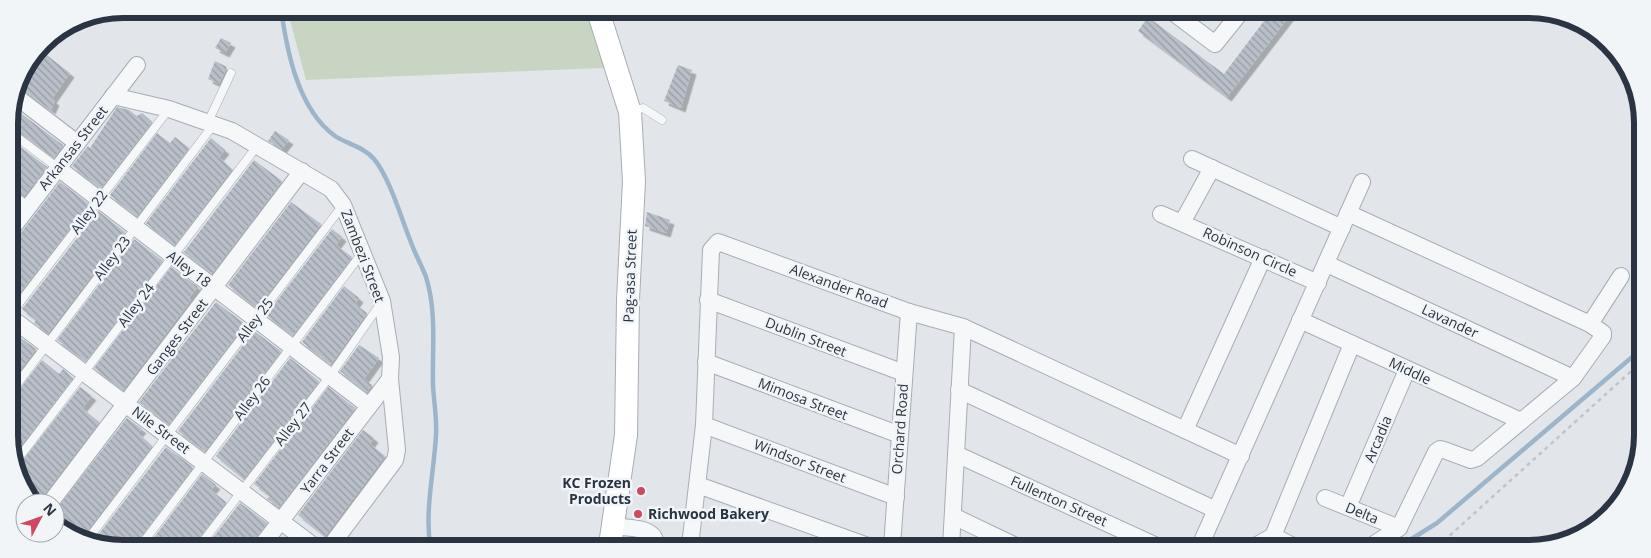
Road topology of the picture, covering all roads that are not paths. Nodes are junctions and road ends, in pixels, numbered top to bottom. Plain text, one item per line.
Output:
1 (600, 18) edge
2 (1181, 18) edge
3 (1236, 18) edge
4 (137, 65) dead end
5 (231, 73) dead end
6 (113, 96) junction
7 (20, 100) edge
8 (169, 109) junction
9 (630, 112) junction
10 (662, 120) dead end
11 (211, 124) junction
12 (18, 138) edge
13 (77, 143) junction
14 (258, 146) junction
15 (1192, 159) dead end
16 (58, 168) junction
17 (1212, 168) junction
18 (302, 171) junction
19 (1362, 182) dead end
20 (18, 199) edge
21 (99, 199) junction
22 (28, 206) junction
23 (343, 206) junction
24 (1162, 214) dead end
25 (18, 219) edge
26 (1345, 220) junction
27 (1183, 221) junction
28 (136, 228) junction
29 (362, 253) junction
30 (173, 256) junction
31 (1263, 258) junction
32 (1327, 264) junction
33 (1620, 276) dead end
34 (1318, 283) junction
35 (214, 288) junction
36 (708, 300) junction
37 (382, 301) junction
38 (18, 305) edge
39 (909, 312) junction
40 (255, 319) junction
41 (1300, 320) junction
42 (18, 322) edge
43 (1590, 324) junction
44 (963, 327) junction
45 (1352, 344) junction
46 (47, 345) junction
47 (291, 347) junction
48 (706, 362) junction
49 (1407, 370) junction
50 (904, 373) junction
51 (85, 374) junction
52 (330, 376) junction
53 (1573, 378) junction
54 (390, 379) junction
55 (18, 382) edge
56 (959, 390) junction
57 (127, 404) junction
58 (369, 406) junction
59 (1521, 421) junction
60 (704, 425) junction
61 (1185, 430) junction
62 (167, 435) junction
63 (900, 435) junction
64 (956, 454) junction
65 (20, 456) edge
66 (1241, 456) junction
67 (204, 462) junction
68 (698, 485) junction
69 (241, 491) junction
70 (58, 493) edge
71 (896, 498) junction
72 (1325, 498) dead end
73 (1348, 507) junction
74 (1216, 510) junction
75 (952, 516) junction
76 (281, 521) junction
77 (1399, 528) junction
78 (91, 536) edge
79 (611, 536) edge
80 (1273, 536) junction
81 (145, 540) edge
82 (204, 540) edge
83 (266, 540) edge
84 (306, 540) edge
85 (335, 540) edge
86 (656, 540) edge
87 (691, 540) edge
88 (851, 540) edge
89 (892, 540) edge
90 (951, 540) edge
91 (1003, 540) edge
92 (1144, 540) edge
93 (1203, 540) edge
94 (1266, 540) edge
95 (1281, 540) edge
96 (1380, 540) edge

1 - 9 street, Pag-asa Street
2 - 3 street
4 - 6 street, Arkansas Street
5 - 11 lane, Alley 23
6 - 8 street, Zambezi Street
6 - 13 street, Arkansas Street
7 - 13 street
8 - 11 street, Zambezi Street
8 - 21 lane, Alley 22
9 - 10 lane
9 - 79 street, Pag-asa Street
11 - 14 street, Zambezi Street
11 - 28 lane, Alley 23
12 - 16 lane, Alley 18
13 - 16 street, Arkansas Street
14 - 18 street, Zambezi Street
14 - 30 lane, Alley 24
15 - 17 street
16 - 21 street, Alley 18
16 - 22 street, Arkansas Street
17 - 26 street
17 - 27 street
18 - 23 street, Zambezi Street
18 - 35 street, Ganges Street
19 - 26 street
20 - 22 lane
21 - 28 street, Alley 18
21 - 38 lane, Alley 22
22 - 25 street, Arkansas Street
23 - 29 street, Zambezi Street
23 - 40 lane, Alley 25
24 - 27 street, Robinson Circle
26 - 32 street
26 - 43 street
27 - 31 street, Robinson Circle
28 - 30 street, Alley 18
28 - 46 lane, Alley 23
29 - 37 street, Zambezi Street
29 - 47 lane, Alley 26
30 - 35 street, Alley 18
30 - 51 lane, Alley 24
31 - 34 street, Robinson Circle
31 - 61 street
32 - 34 street
32 - 53 street, Lavander
33 - 43 street
34 - 41 street
35 - 40 street, Alley 18
35 - 57 street, Ganges Street
36 - 39 street, Alexander Road
36 - 48 street, Alexander Road
36 - 50 street, Dublin Street
37 - 52 lane, Alley 27
37 - 54 street, Zambezi Street
39 - 44 street, Alexander Road
39 - 50 street, Orchard Road
40 - 47 street, Alley 18
40 - 62 lane, Alley 25
41 - 45 street, Middle
41 - 66 street
42 - 46 street, Nile Street
43 - 53 street
44 - 56 street
44 - 61 street, Alexander Road
45 - 49 street, Middle
45 - 80 street
46 - 51 street, Nile Street
46 - 55 lane, Alley 23
47 - 52 street, Alley 18
47 - 67 lane, Alley 26
48 - 60 street, Alexander Road
48 - 63 street, Mimosa Street
49 - 59 street, Middle
49 - 73 street, Arcadia
50 - 63 street, Orchard Road
51 - 57 street, Nile Street
51 - 65 lane, Alley 24
52 - 58 street, Alley 18
52 - 69 lane, Alley 27
53 - 59 street
54 - 58 street, Yarra Street
54 - 85 street, Zambezi Street
56 - 64 street
56 - 74 street
57 - 62 street, Nile Street
57 - 70 street, Ganges Street
58 - 76 street, Yarra Street
59 - 77 street
60 - 68 street, Alexander Road
60 - 71 street, Windsor Street
61 - 66 street, Alexander Road
62 - 67 street, Nile Street
62 - 78 lane, Alley 25
63 - 71 street, Orchard Road
64 - 75 street
64 - 92 street, Fullenton Street
66 - 74 street
67 - 69 street, Nile Street
67 - 81 lane, Alley 26
68 - 87 street, Alexander Road
68 - 88 street
69 - 76 street, Nile Street
69 - 82 lane, Alley 27
71 - 89 street, Orchard Road
72 - 73 street, Delta
73 - 77 street, Delta
74 - 93 street
75 - 90 street
75 - 91 street
76 - 83 street, Yarra Street
76 - 84 street, Nile Street
77 - 96 street
79 - 86 street
80 - 94 street
80 - 95 street

